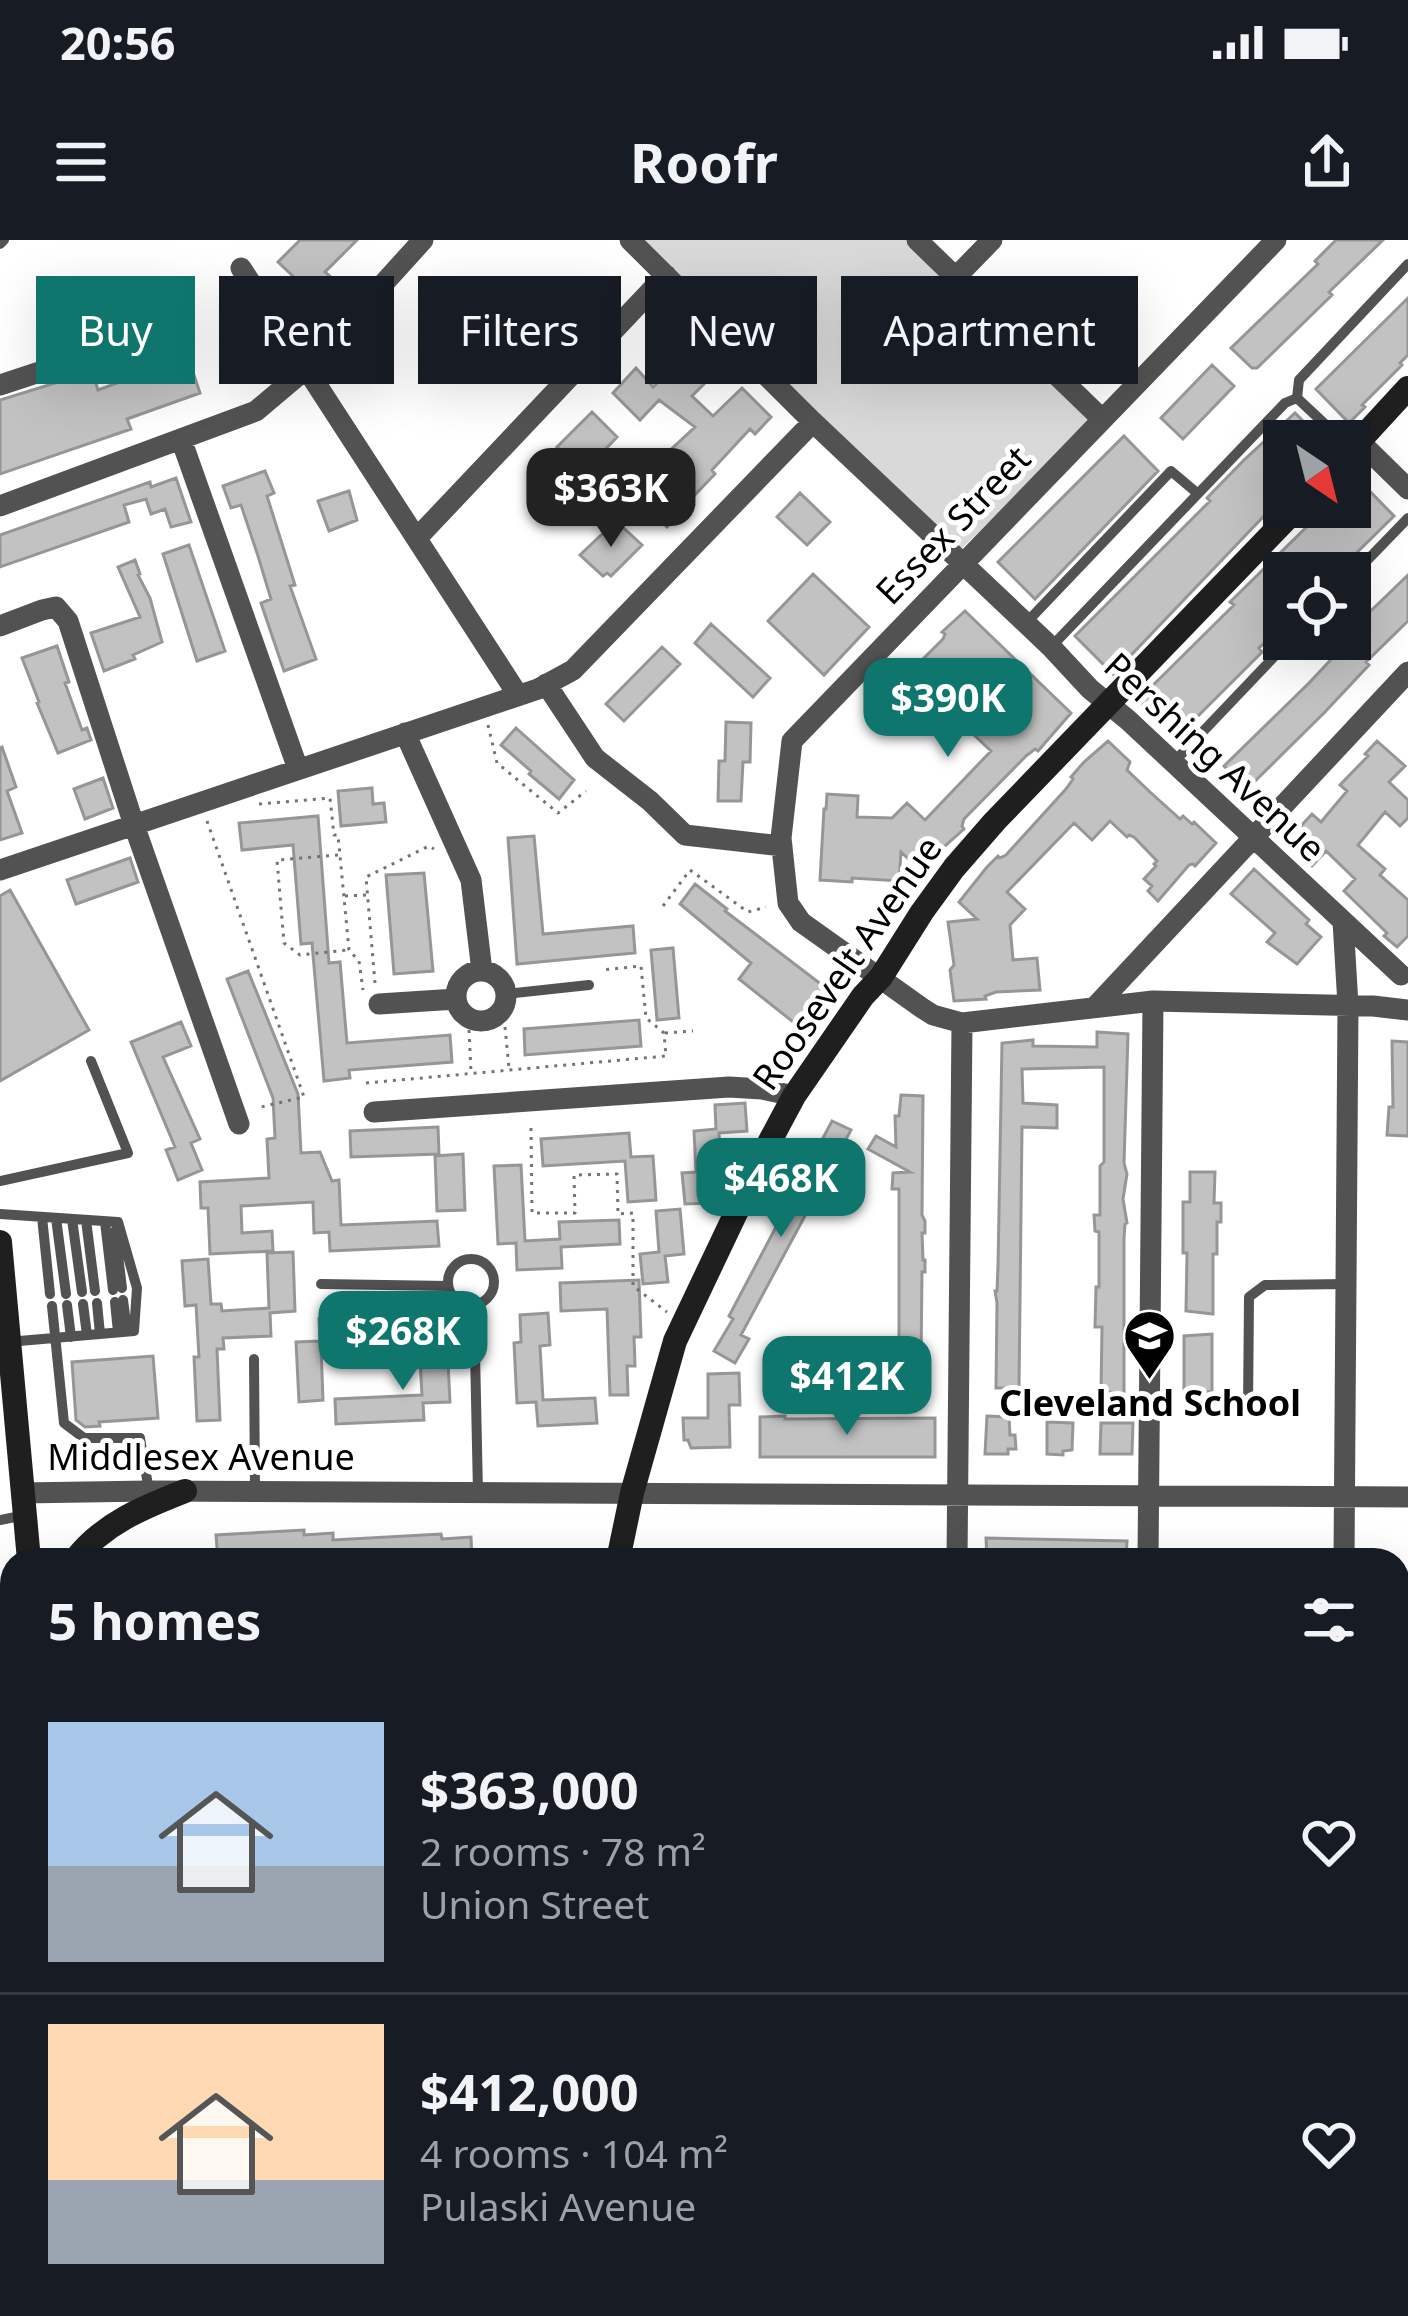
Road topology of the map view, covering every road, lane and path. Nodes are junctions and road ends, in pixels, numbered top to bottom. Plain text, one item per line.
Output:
1 (423, 240) edge
2 (630, 240) edge
3 (917, 240) edge
4 (992, 240) edge
5 (1276, 240) edge
6 (1408, 264) edge
7 (242, 268) dead end
8 (666, 275) junction
9 (247, 276) edge
10 (390, 276) edge
11 (954, 276) edge
12 (958, 276) edge
13 (36, 373) edge
14 (288, 384) edge
15 (317, 384) edge
16 (1067, 384) edge
17 (0, 385) edge
18 (1408, 388) edge
19 (1297, 398) junction
20 (1102, 418) junction
21 (1322, 420) edge
22 (813, 422) junction
23 (1371, 426) edge
24 (181, 439) junction
25 (1371, 461) edge
26 (1408, 488) edge
27 (1197, 494) junction
28 (0, 506) edge
29 (1408, 518) edge
30 (1278, 528) edge
31 (416, 538) junction
32 (1371, 556) edge
33 (960, 564) junction
34 (1026, 623) junction
35 (0, 626) edge
36 (1051, 647) junction
37 (1272, 660) edge
38 (1408, 673) edge
39 (546, 684) junction
40 (518, 695) junction
41 (1108, 703) junction
42 (486, 713) dead end
43 (405, 733) junction
44 (1173, 763) junction
45 (298, 769) junction
46 (586, 791) dead end
47 (257, 795) dead end
48 (204, 814) dead end
49 (134, 825) junction
50 (1253, 838) junction
51 (429, 846) dead end
52 (782, 846) junction
53 (340, 855) junction
54 (695, 864) dead end
55 (0, 870) edge
56 (690, 870) junction
57 (368, 895) junction
58 (344, 896) junction
59 (663, 906) dead end
60 (768, 907) dead end
61 (1343, 921) junction
62 (349, 950) junction
63 (602, 970) dead end
64 (482, 971) junction
65 (1404, 971) edge
66 (881, 977) junction
67 (589, 985) dead end
68 (506, 994) junction
69 (372, 995) junction
70 (456, 999) junction
71 (1153, 1001) junction
72 (1348, 1005) junction
73 (1372, 1006) junction
74 (1095, 1007) junction
75 (1408, 1010) edge
76 (962, 1023) junction
77 (505, 1027) dead end
78 (469, 1030) dead end
79 (693, 1031) dead end
80 (664, 1033) junction
81 (91, 1061) dead end
82 (510, 1070) junction
83 (471, 1073) junction
84 (366, 1083) dead end
85 (794, 1096) junction
86 (261, 1107) dead end
87 (374, 1112) dead end
88 (238, 1124) dead end
89 (531, 1128) dead end
90 (0, 1181) edge
91 (0, 1214) edge
92 (49, 1218) junction
93 (72, 1219) junction
94 (86, 1220) junction
95 (109, 1222) junction
96 (0, 1242) edge
97 (1346, 1284) junction
98 (321, 1285) dead end
99 (448, 1286) junction
100 (89, 1298) junction
101 (474, 1305) junction
102 (667, 1312) dead end
103 (123, 1332) junction
104 (94, 1334) junction
105 (71, 1337) junction
106 (55, 1338) junction
107 (7, 1342) junction
108 (254, 1359) dead end
109 (1248, 1410) dead end
110 (149, 1491) junction
111 (185, 1491) junction
112 (254, 1492) junction
113 (478, 1492) junction
114 (632, 1493) junction
115 (957, 1496) junction
116 (1148, 1496) junction
117 (1344, 1497) junction
118 (1408, 1497) edge
119 (16, 1509) edge
120 (26, 1548) edge
121 (84, 1548) edge
122 (621, 1548) edge
123 (957, 1548) edge
124 (1148, 1548) edge
125 (1344, 1548) edge

1 - 10 street
2 - 8 street, Pershing Avenue
3 - 11 street
4 - 12 street
5 - 20 street, Essex Street
6 - 19 lane
7 - 9 street
8 - 22 street, Pershing Avenue
8 - 31 street
13 - 17 street
14 - 24 street
15 - 31 street
16 - 20 street
18 - 23 street
19 - 21 lane
19 - 27 lane
20 - 33 street, Essex Street
22 - 33 street, Pershing Avenue
22 - 39 street
24 - 28 street
24 - 45 street
25 - 26 street
27 - 34 lane
27 - 36 lane
29 - 32 lane
30 - 41 street, Roosevelt Avenue
31 - 40 street
33 - 34 street, Pershing Avenue
33 - 52 street, Essex Street
34 - 36 street, Pershing Avenue
35 - 49 street
36 - 41 street, Pershing Avenue
37 - 44 lane
38 - 50 street
39 - 40 street
39 - 52 street
40 - 43 street
41 - 44 street, Pershing Avenue
41 - 66 street, Roosevelt Avenue
42 - 46 path
43 - 45 street
43 - 64 street
44 - 50 street, Pershing Avenue
45 - 49 street
47 - 53 path
48 - 86 path
49 - 55 street
49 - 88 street
50 - 61 street, Pershing Avenue
50 - 74 street
51 - 57 path
52 - 66 street, Essex Street
53 - 58 path
53 - 62 path
54 - 56 path
56 - 59 path
56 - 60 path
57 - 58 path
57 - 69 path
58 - 62 path
61 - 65 street, Pershing Avenue
61 - 72 street
62 - 69 path
63 - 80 path
64 - 68 street
64 - 70 street
65 - 73 street
66 - 76 street, Essex Street
66 - 85 street, Roosevelt Avenue
67 - 68 lane
68 - 70 street
69 - 70 street
71 - 72 street
71 - 74 street
71 - 116 street
72 - 73 street
72 - 97 street
73 - 75 street
74 - 76 street
76 - 115 street
77 - 82 path
78 - 83 path
79 - 80 path
80 - 82 path
81 - 90 lane
82 - 83 path
83 - 84 path
85 - 87 street
85 - 114 street, Roosevelt Avenue
89 - 102 path
91 - 92 lane
92 - 93 lane
92 - 105 lane
92 - 106 lane
93 - 94 lane
93 - 100 lane
94 - 95 lane
94 - 100 lane
95 - 103 lane
95 - 103 lane
96 - 107 street, Middlesex Avenue
97 - 109 lane
97 - 117 street
98 - 99 lane
99 - 101 lane
99 - 101 lane
100 - 104 lane
101 - 113 lane
103 - 104 lane
104 - 105 lane
105 - 106 lane
106 - 107 lane
106 - 110 lane
107 - 119 street, Middlesex Avenue
108 - 112 lane
110 - 111 street, Middlesex Avenue
110 - 119 street, Middlesex Avenue
111 - 112 street, Middlesex Avenue
111 - 121 street
112 - 113 street, Middlesex Avenue
113 - 114 street, Middlesex Avenue
114 - 115 street, Middlesex Avenue
114 - 122 street, Roosevelt Avenue
115 - 116 street, Middlesex Avenue
115 - 123 street
116 - 117 street, Middlesex Avenue
116 - 124 street
117 - 118 street, Middlesex Avenue
117 - 125 street
119 - 120 street

